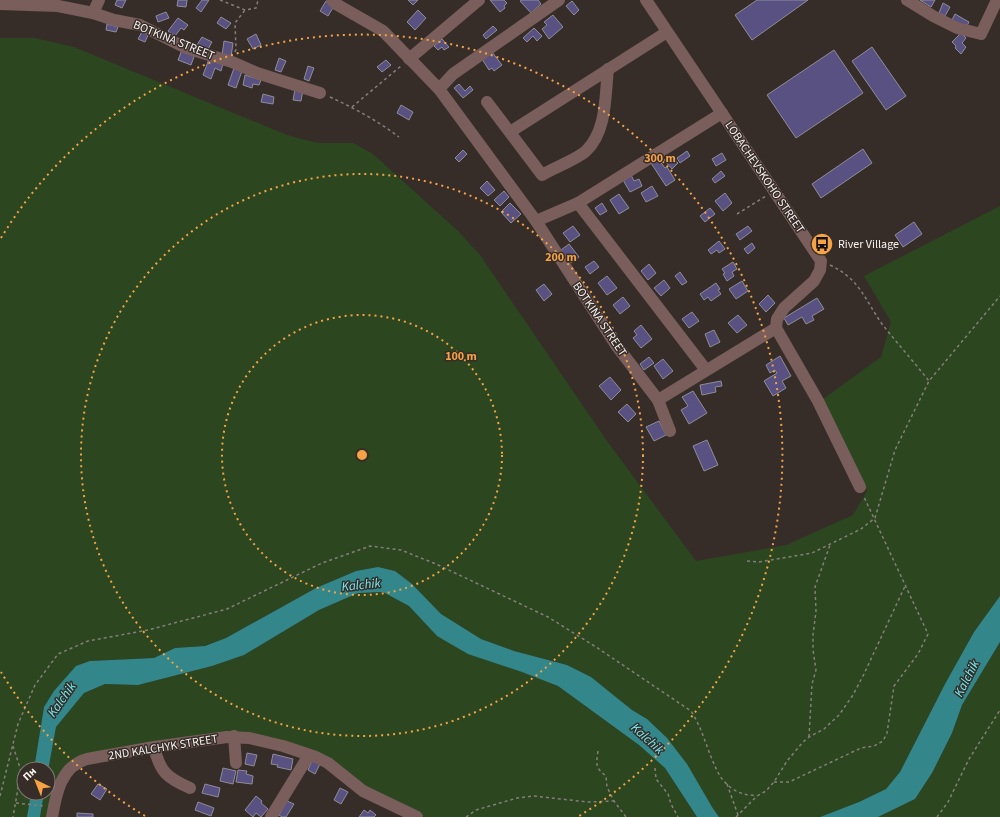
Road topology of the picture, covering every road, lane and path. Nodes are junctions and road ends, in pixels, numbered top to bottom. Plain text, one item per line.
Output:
1 (99, 0) edge
2 (220, 0) edge
3 (258, 0) edge
4 (332, 0) edge
5 (478, 0) edge
6 (559, 0) edge
7 (646, 0) edge
8 (906, 0) edge
9 (998, 0) edge
10 (0, 4) edge
11 (245, 10) junction
12 (93, 13) junction
13 (667, 32) junction
14 (409, 59) junction
15 (232, 62) junction
16 (608, 69) junction
17 (439, 89) junction
18 (320, 93) joint
19 (487, 102) dead end
20 (352, 107) junction
21 (722, 113) junction
22 (510, 132) junction
23 (399, 136) dead end
24 (774, 191) junction
25 (578, 203) junction
26 (737, 214) dead end
27 (536, 221) junction
28 (821, 261) junction
29 (1000, 296) edge
30 (776, 328) junction
31 (706, 370) junction
32 (929, 382) junction
33 (658, 400) junction
34 (670, 431) dead end
35 (860, 487) joint
36 (875, 518) junction
37 (830, 545) junction
38 (747, 561) dead end
39 (906, 584) junction
40 (1000, 710) edge
41 (234, 736) junction
42 (809, 737) junction
43 (13, 746) junction
44 (154, 747) junction
45 (598, 751) dead end
46 (309, 755) junction
47 (236, 763) dead end
48 (655, 768) dead end
49 (774, 782) junction
50 (727, 784) junction
51 (190, 788) dead end
52 (0, 796) edge
53 (757, 796) junction
54 (614, 801) junction
55 (17, 803) junction
56 (50, 812) edge
57 (737, 816) edge
58 (14, 817) edge
59 (272, 817) edge
60 (417, 817) edge
61 (466, 817) edge
62 (626, 817) edge
63 (678, 817) edge
64 (936, 817) edge

1 - 12 street
2 - 11 path
3 - 11 path
4 - 14 street
5 - 14 street
6 - 17 street
7 - 13 street, LOBACHEVSKOHO STREET
8 - 9 street
10 - 12 street, BOTKINA STREET
11 - 15 path
12 - 15 street, BOTKINA STREET
13 - 16 street
13 - 21 street, LOBACHEVSKOHO STREET
14 - 17 street, BOTKINA STREET
14 - 20 path
15 - 18 street, BOTKINA STREET
16 - 22 street
16 - 22 street
17 - 27 street, BOTKINA STREET
18 - 20 path
19 - 22 street
20 - 23 path
21 - 24 street, LOBACHEVSKOHO STREET
21 - 25 street, LOBACHEVSKOHO STREET
24 - 26 path
24 - 28 street, LOBACHEVSKOHO STREET
25 - 27 street, LOBACHEVSKOHO STREET
25 - 31 street
27 - 33 street, BOTKINA STREET
28 - 30 street
28 - 32 path
29 - 32 path
30 - 31 street
30 - 35 street
31 - 33 street
32 - 36 path
33 - 34 street, BOTKINA STREET
35 - 36 path
36 - 37 path
36 - 39 path
37 - 38 path
37 - 42 path
39 - 42 path
39 - 49 path
40 - 64 path
41 - 44 street, 2ND KALCHYK STREET
41 - 46 street, 2ND KALCHYK STREET
41 - 47 street
42 - 49 path
43 - 50 path
43 - 52 path
43 - 55 path
44 - 51 street
44 - 56 street, 2ND KALCHYK STREET
45 - 54 path
46 - 59 street
46 - 60 street, 2ND KALCHYK STREET
48 - 63 path
49 - 53 path
50 - 53 path
50 - 57 path
53 - 57 path
54 - 61 path
54 - 62 path
55 - 56 path
55 - 58 path

